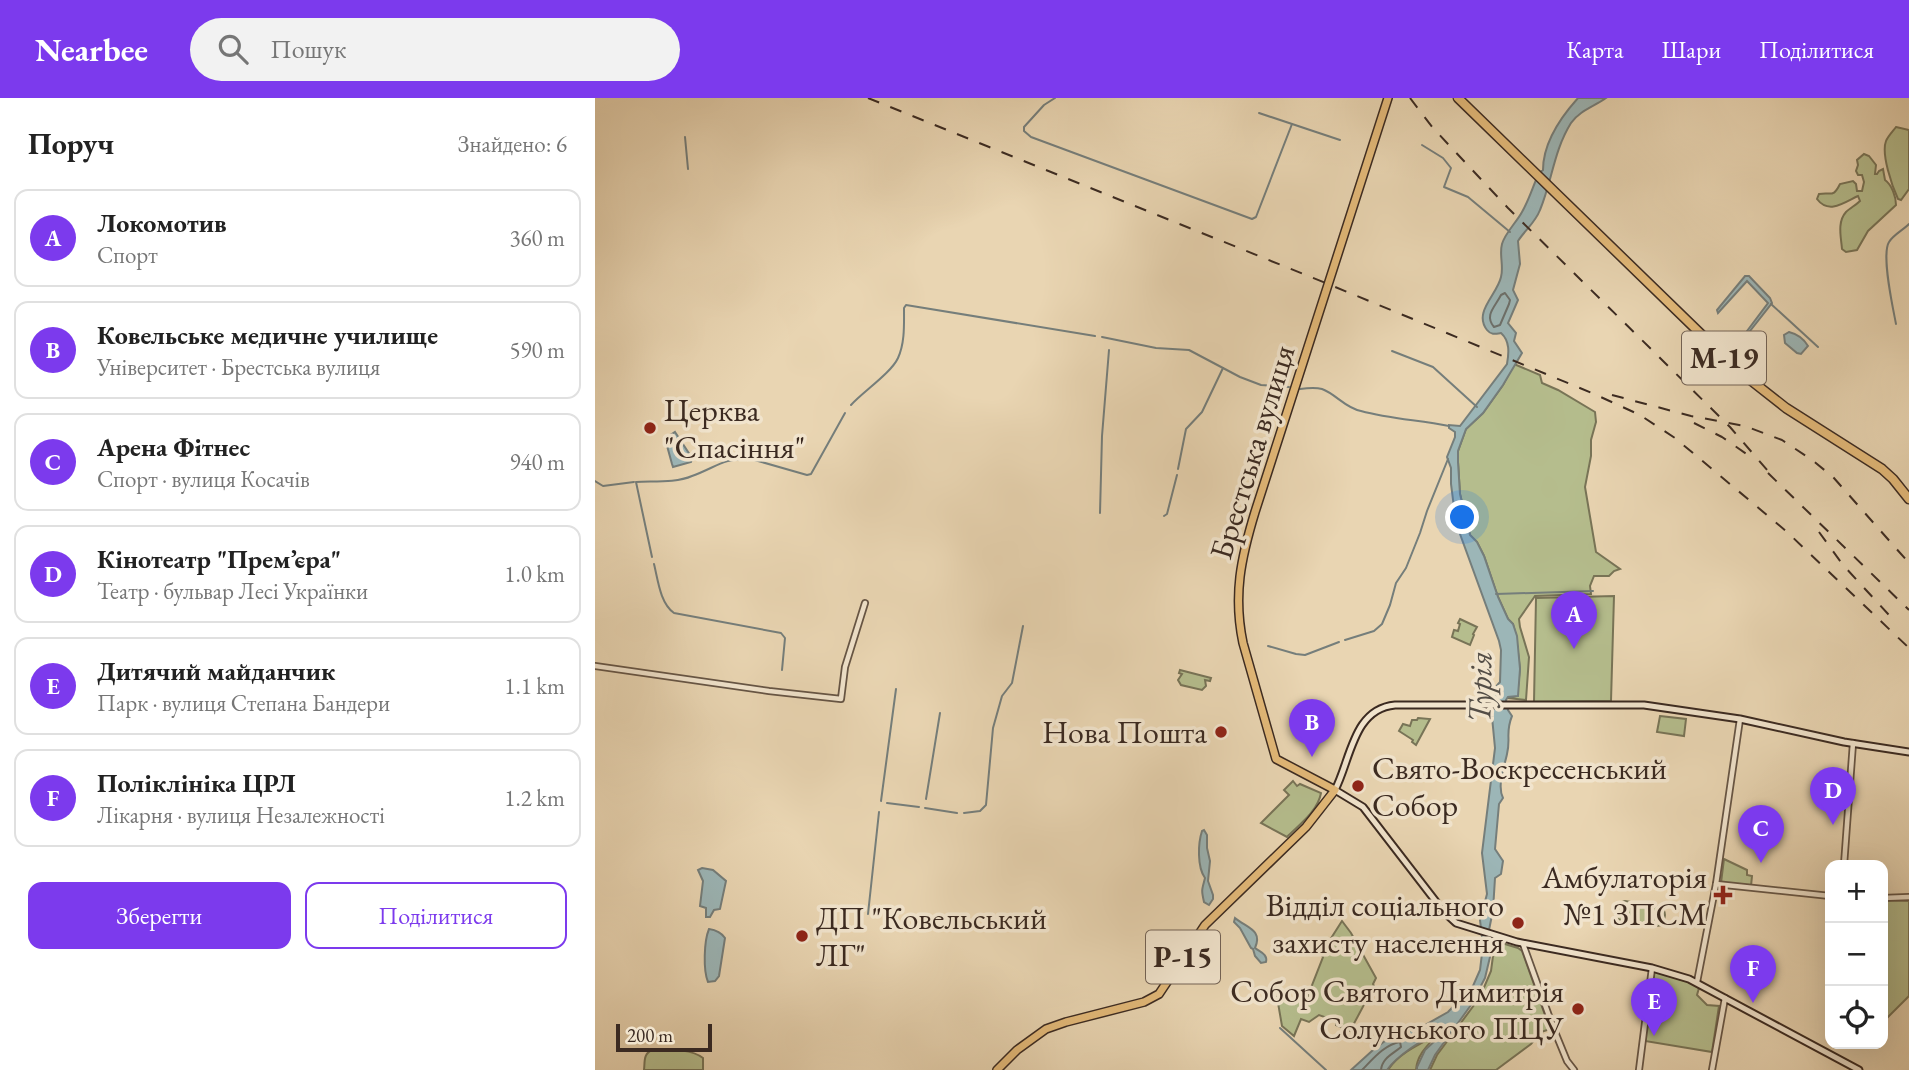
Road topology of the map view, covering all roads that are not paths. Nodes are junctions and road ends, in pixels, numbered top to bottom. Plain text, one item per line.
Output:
1 (1388, 98) edge
2 (1458, 98) edge
3 (1909, 499) edge
4 (865, 603) dead end
5 (595, 666) edge
6 (1740, 719) junction
7 (1747, 720) junction
8 (1739, 726) junction
9 (1853, 743) junction
10 (1909, 752) edge
11 (1335, 789) junction
12 (1844, 860) edge
13 (1716, 884) junction
14 (1825, 895) edge
15 (1909, 897) edge
16 (1888, 898) edge
17 (1523, 944) junction
18 (1652, 968) junction
19 (1697, 982) junction
20 (1725, 997) junction
21 (997, 1070) edge
22 (1572, 1070) edge
23 (1639, 1070) edge
24 (1712, 1070) edge
25 (1859, 1070) edge

1 - 11 main road, Брестська вулиця
2 - 3 highway, М-19
4 - 5 street
6 - 7 main road
6 - 8 street
6 - 11 main road
7 - 8 street
7 - 9 main road
8 - 13 street
9 - 10 main road
9 - 12 street
11 - 17 main road
11 - 21 main road, Р-15
13 - 14 street
13 - 19 street
15 - 16 street
17 - 18 main road
17 - 22 street
18 - 19 main road
18 - 23 street
19 - 20 main road
20 - 24 street
20 - 25 main road

